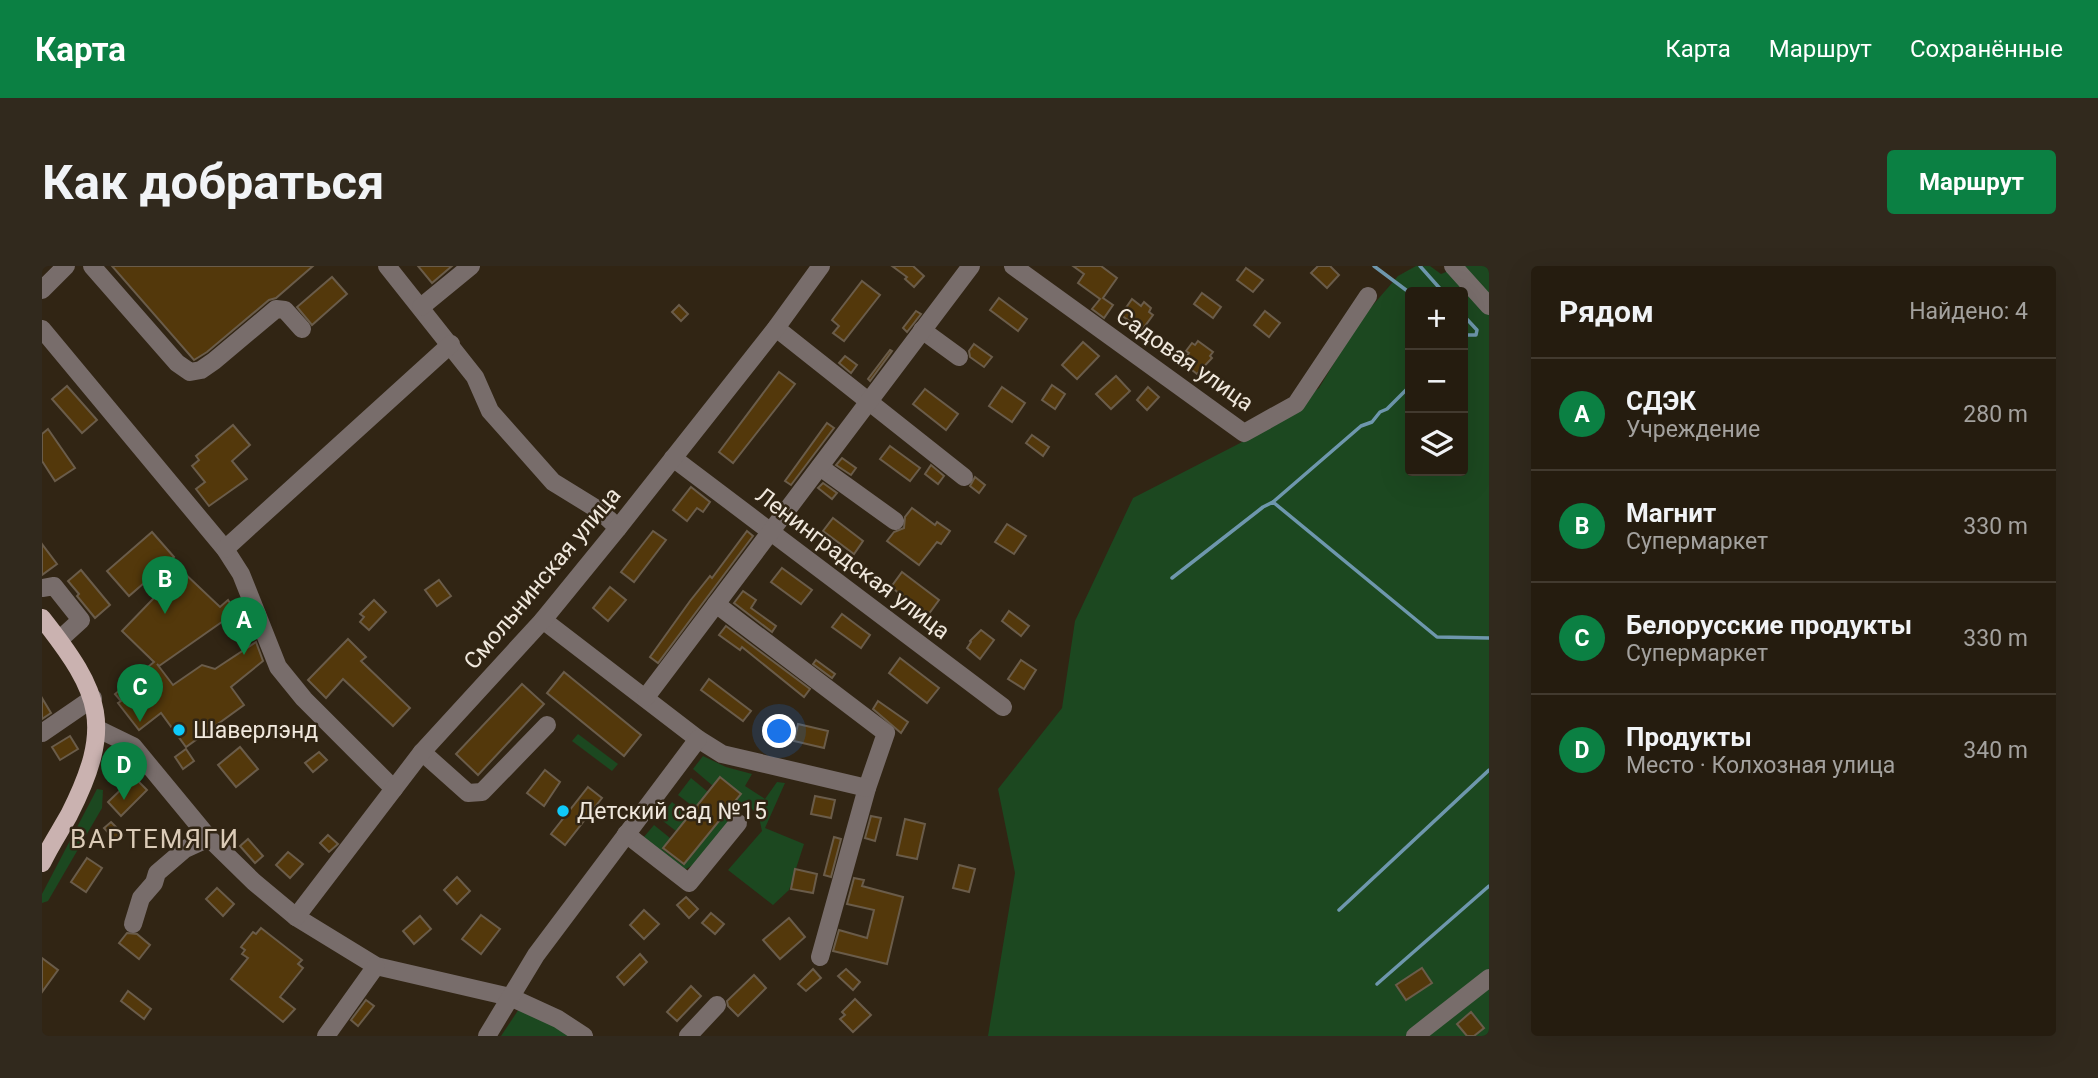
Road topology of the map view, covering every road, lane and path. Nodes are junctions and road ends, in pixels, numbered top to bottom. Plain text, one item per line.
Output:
1 (66, 266) edge
2 (93, 266) edge
3 (387, 266) edge
4 (471, 266) edge
5 (821, 266) edge
6 (971, 266) edge
7 (1013, 266) edge
8 (1453, 266) edge
9 (42, 290) edge
10 (1367, 296) dead end
11 (1489, 306) edge
12 (421, 307) junction
13 (776, 328) junction
14 (42, 329) edge
15 (302, 329) dead end
16 (922, 330) junction
17 (451, 344) junction
18 (959, 357) dead end
19 (868, 403) junction
20 (673, 458) junction
21 (820, 467) junction
22 (964, 477) dead end
23 (895, 521) dead end
24 (618, 528) junction
25 (770, 533) junction
26 (225, 549) junction
27 (42, 588) edge
28 (716, 604) junction
29 (42, 618) edge
30 (543, 620) junction
31 (59, 640) junction
32 (646, 697) junction
33 (93, 698) junction
34 (1003, 707) dead end
35 (547, 725) dead end
36 (98, 729) junction
37 (42, 733) edge
38 (698, 739) junction
39 (422, 752) junction
40 (867, 788) junction
41 (394, 789) junction
42 (738, 823) dead end
43 (626, 834) junction
44 (209, 838) junction
45 (44, 854) edge
46 (296, 917) junction
47 (133, 924) dead end
48 (820, 957) dead end
49 (376, 965) junction
50 (1489, 978) edge
51 (510, 998) junction
52 (717, 1004) dead end
53 (326, 1036) edge
54 (486, 1036) edge
55 (584, 1036) edge
56 (688, 1036) edge
57 (1415, 1036) edge

1 - 9 street
2 - 15 street
3 - 12 street
4 - 12 street
5 - 13 street, Смольнинская улица
6 - 16 street
7 - 10 street, Садовая улица
8 - 11 street
12 - 17 street
13 - 19 street
13 - 20 street, Смольнинская улица
14 - 26 street
16 - 18 street
16 - 19 street
17 - 24 street
17 - 26 street
19 - 21 street
19 - 22 street
20 - 24 street, Смольнинская улица
20 - 25 street, Ленинградская улица
21 - 23 street
21 - 25 street
24 - 30 street, Смольнинская улица
25 - 28 street
25 - 34 street, Ленинградская улица
26 - 41 street
27 - 31 street
28 - 32 street
28 - 40 street
29 - 31 main road
30 - 32 street
30 - 39 street, Смольнинская улица
31 - 33 main road
32 - 38 street
33 - 36 main road
33 - 37 street
35 - 39 street
36 - 44 street
36 - 45 main road
38 - 40 street
38 - 43 street
39 - 41 street, Смольнинская улица
40 - 48 street
41 - 46 street, Смольнинская улица
42 - 43 street
43 - 51 street
44 - 46 street
44 - 47 street
46 - 49 street
49 - 51 street
49 - 53 street
50 - 57 street
51 - 54 street
51 - 55 street
52 - 56 street

